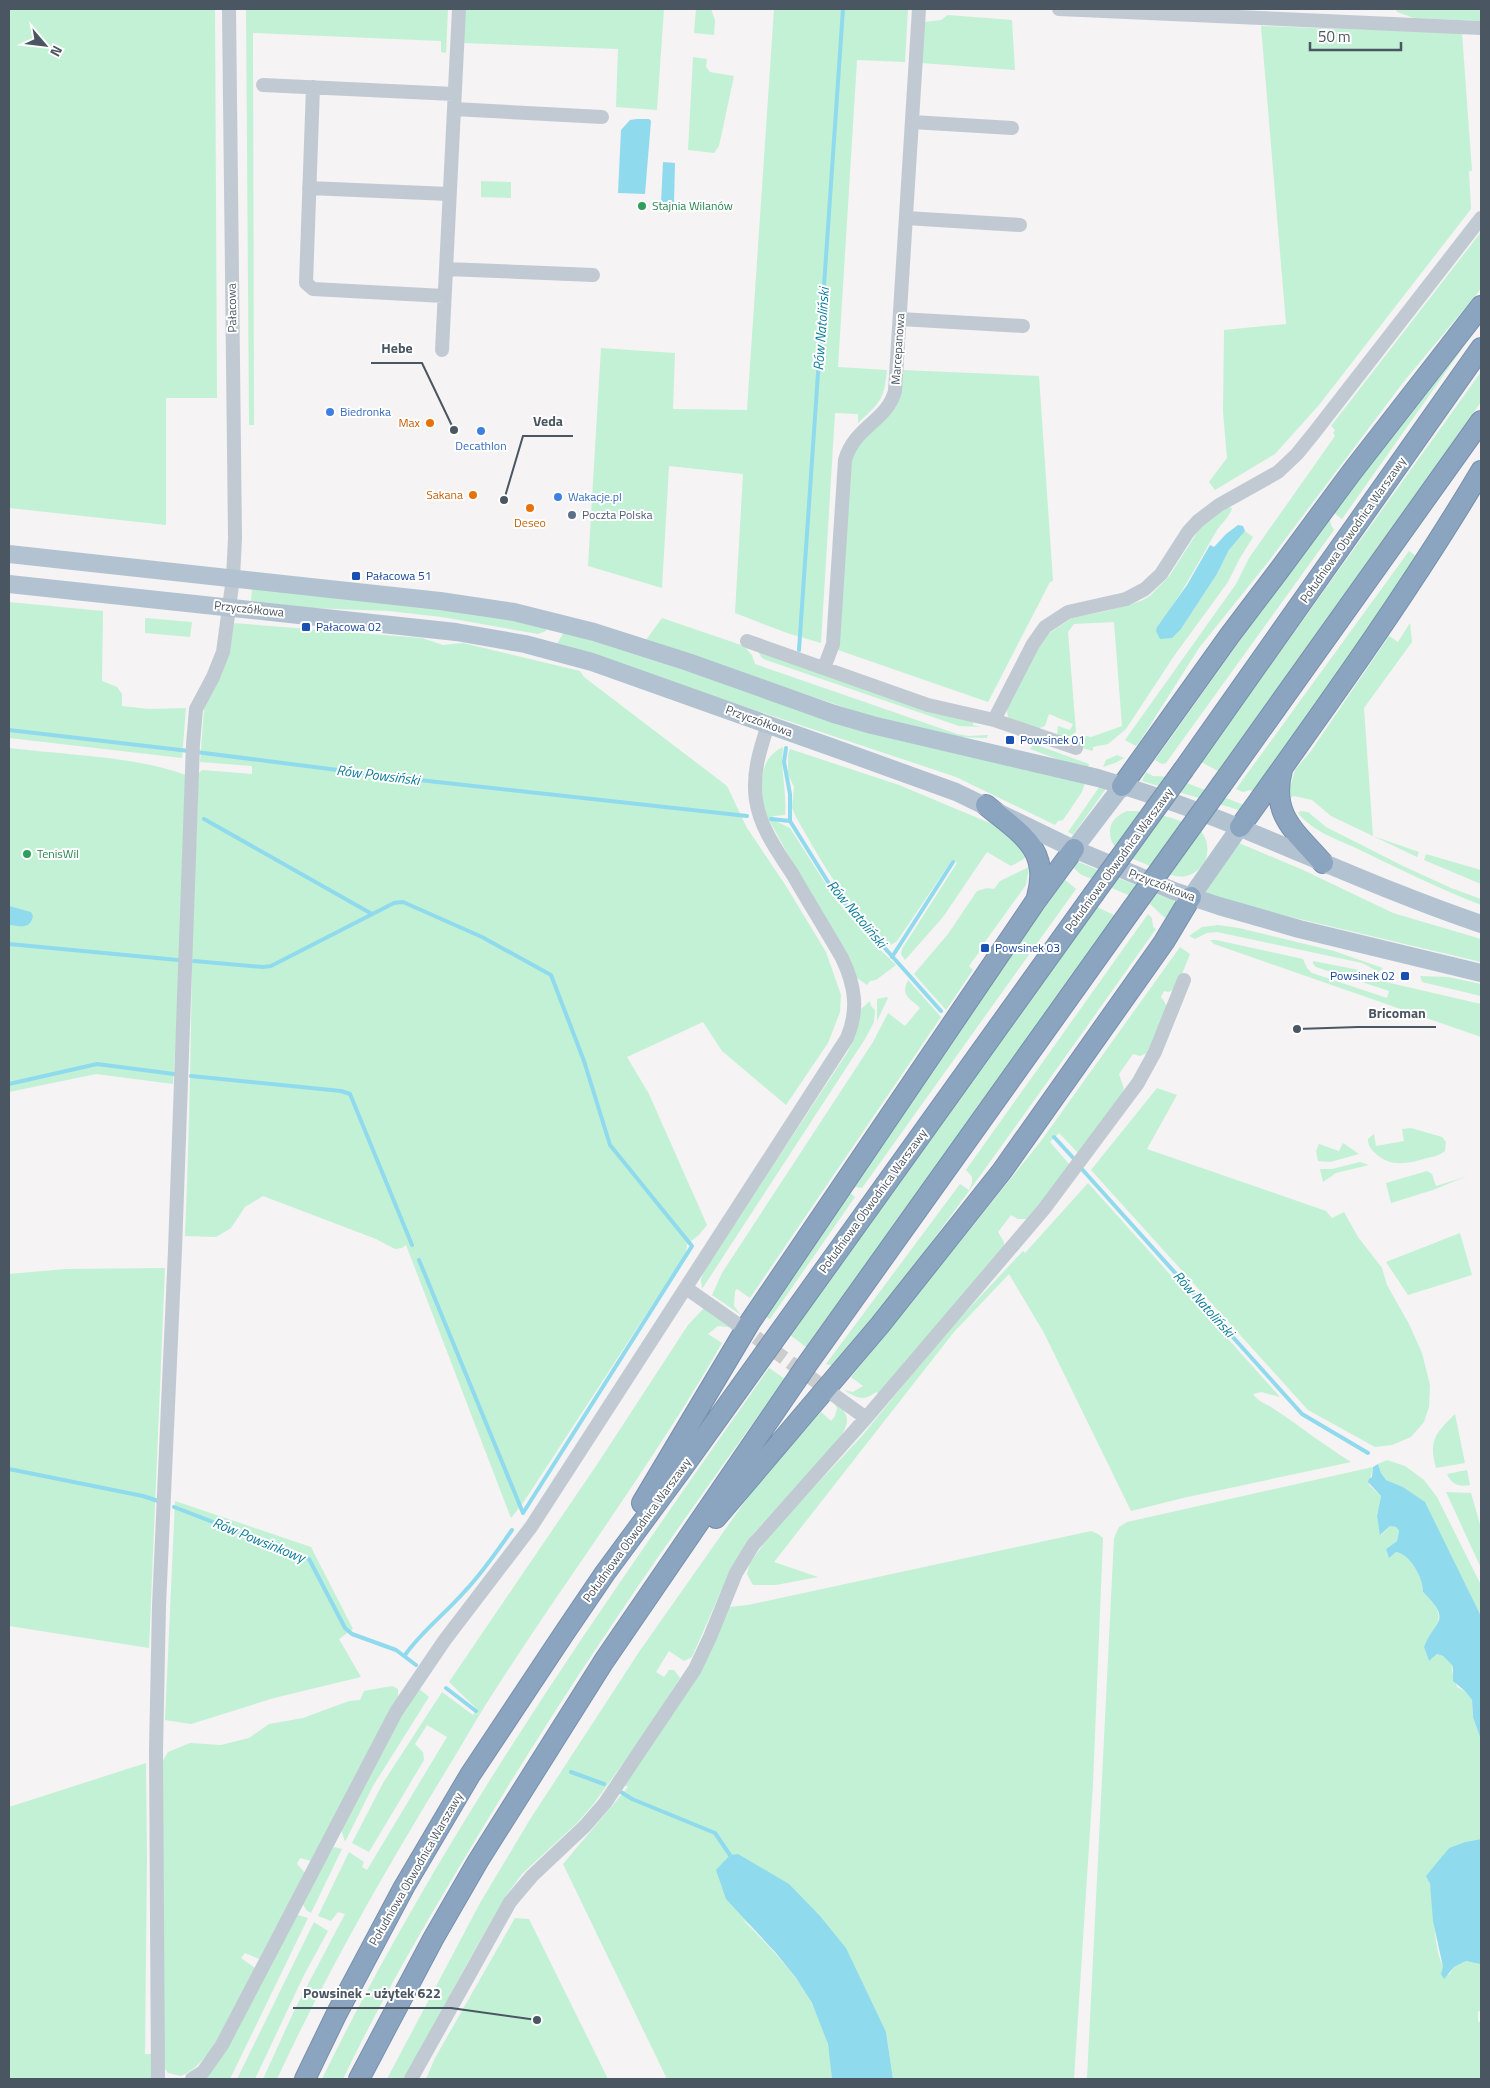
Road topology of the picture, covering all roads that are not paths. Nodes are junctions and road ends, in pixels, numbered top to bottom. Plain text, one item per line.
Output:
1 (229, 9) edge
2 (459, 9) edge
3 (919, 9) edge
4 (1059, 9) edge
5 (1481, 28) edge
6 (263, 85) dead end
7 (313, 87) junction
8 (454, 94) junction
9 (454, 110) junction
10 (602, 117) dead end
11 (912, 122) junction
12 (1012, 128) dead end
13 (309, 188) junction
14 (450, 194) junction
15 (906, 218) junction
16 (1481, 218) edge
17 (1020, 225) dead end
18 (446, 269) junction
19 (593, 275) dead end
20 (444, 296) junction
21 (1481, 306) edge
22 (900, 319) junction
23 (1023, 326) dead end
24 (1481, 348) edge
25 (442, 350) dead end
26 (1481, 421) edge
27 (1481, 471) edge
28 (9, 554) edge
29 (233, 578) junction
30 (9, 584) edge
31 (229, 607) junction
32 (556, 622) junction
33 (746, 641) dead end
34 (524, 644) junction
35 (824, 668) junction
36 (994, 720) junction
37 (768, 725) junction
38 (1076, 748) dead end
39 (1284, 767) junction
40 (1122, 786) junction
41 (986, 805) junction
42 (1240, 828) junction
43 (1074, 849) junction
44 (1323, 863) junction
45 (1192, 897) junction
46 (1035, 902) junction
47 (1481, 924) edge
48 (1481, 974) edge
49 (1184, 980) dead end
50 (686, 1288) junction
51 (736, 1323) tunnel mouth
52 (834, 1395) tunnel mouth
53 (866, 1418) junction
54 (605, 1573) junction
55 (654, 1589) junction
56 (158, 2079) edge
57 (192, 2079) edge
58 (305, 2079) edge
59 (359, 2079) edge
60 (411, 2079) edge

1 - 29 street, Pałacowa
2 - 8 street
3 - 11 street, Marcepanowa
4 - 5 street
6 - 7 street
7 - 8 street
7 - 13 street
8 - 9 street
9 - 10 street
9 - 14 street
11 - 12 street
11 - 15 street, Marcepanowa
13 - 14 street
13 - 20 street
14 - 18 street
15 - 17 street
15 - 22 street, Marcepanowa
16 - 36 street
18 - 19 street
18 - 20 street
20 - 25 street
21 - 40 highway
22 - 23 street
22 - 35 street, Marcepanowa
24 - 54 highway, Południowa Obwodnica Warszawy, bridge
26 - 55 highway, bridge
27 - 39 highway
28 - 29 main road
29 - 31 street, Pałacowa
29 - 32 main road
30 - 31 main road, Przyczółkowa
31 - 34 main road, Przyczółkowa
31 - 56 street, Pałacowa
32 - 34 main road
32 - 40 main road
33 - 35 street
34 - 37 main road, Przyczółkowa
35 - 36 street
36 - 38 street
37 - 41 main road, Przyczółkowa
37 - 50 street
39 - 42 highway
39 - 44 highway
40 - 42 main road
40 - 43 main road
41 - 43 main road, Przyczółkowa
41 - 46 highway
42 - 44 main road
42 - 45 main road
43 - 45 main road, Przyczółkowa
43 - 46 highway
44 - 47 main road
45 - 48 main road, Przyczółkowa
45 - 55 highway
46 - 54 highway
49 - 53 street
50 - 51 street
50 - 57 street
52 - 53 street
53 - 60 street
54 - 58 highway, Południowa Obwodnica Warszawy
55 - 59 highway

